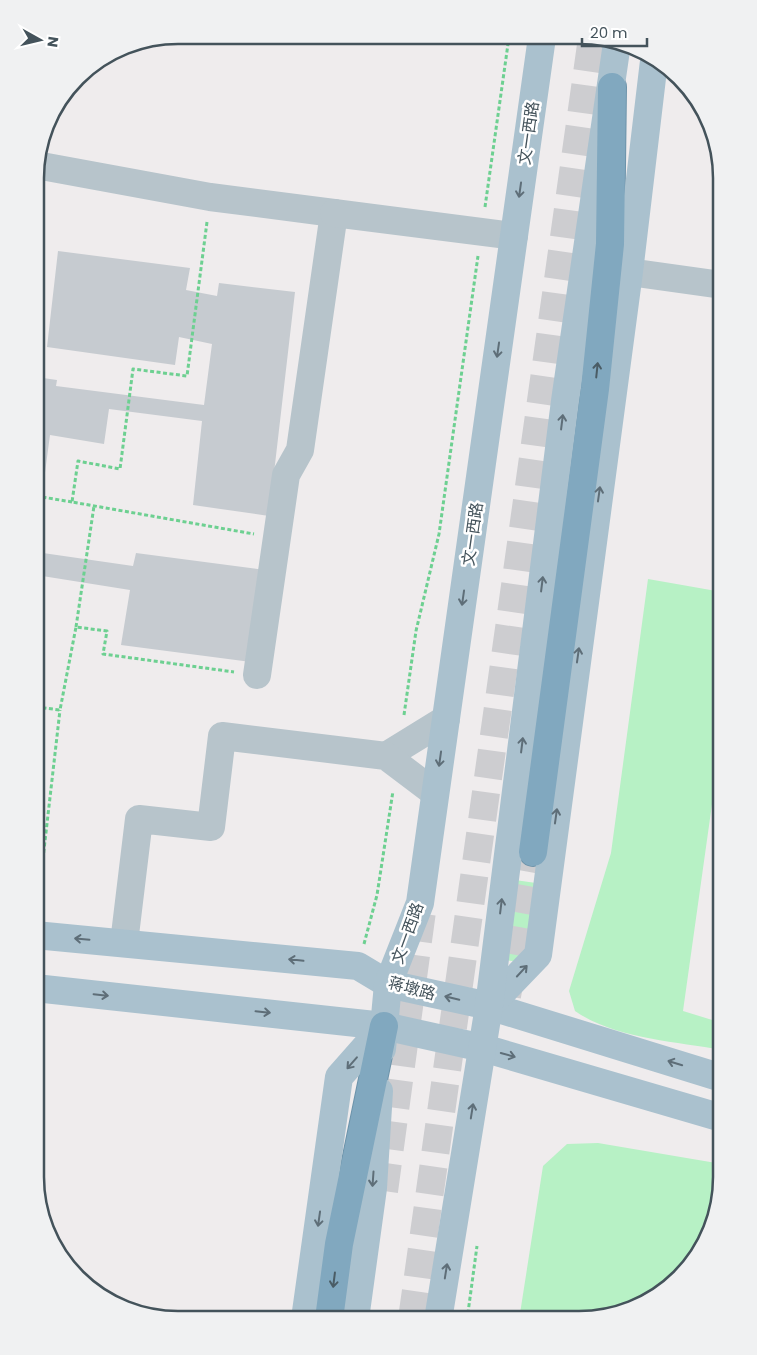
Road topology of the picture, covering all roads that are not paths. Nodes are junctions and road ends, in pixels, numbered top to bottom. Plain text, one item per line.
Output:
1 (541, 44) edge
2 (616, 49) edge
3 (653, 66) edge
4 (612, 87) junction
5 (45, 167) edge
6 (334, 213) junction
7 (514, 236) junction
8 (629, 272) junction
9 (713, 284) edge
10 (257, 675) road end
11 (446, 719) junction
12 (394, 756) junction
13 (435, 792) junction
14 (533, 852) tunnel mouth
15 (44, 926) edge
16 (124, 943) junction
17 (388, 984) junction
18 (44, 989) edge
19 (489, 1006) junction
20 (384, 1026) junction
21 (483, 1048) junction
22 (713, 1075) edge
23 (713, 1115) edge
24 (306, 1311) edge
25 (330, 1311) edge
26 (356, 1311) edge
27 (439, 1311) edge

1 -> 7 main road, 文一西路
2 - 4 main road
3 - 8 main road
14 -> 4 highway
19 -> 4 main road
5 - 6 street
6 - 7 street
6 - 10 street
7 -> 11 main road, 文一西路
8 - 9 street
19 -> 8 main road
11 - 12 street
11 -> 13 main road, 文一西路
12 - 13 street
12 - 16 street
13 - 17 main road, 文一西路
16 -> 15 main road, 蒋墩路
17 -> 16 main road, 蒋墩路
19 -> 17 main road, 蒋墩路
17 - 20 main road, 文一西路
18 -> 20 main road
19 - 21 main road
22 -> 19 main road, 蒋墩路
20 - 21 main road
20 -> 24 main road
20 -> 25 highway
20 -> 26 main road, 文一西路
21 -> 23 main road
27 -> 21 main road

